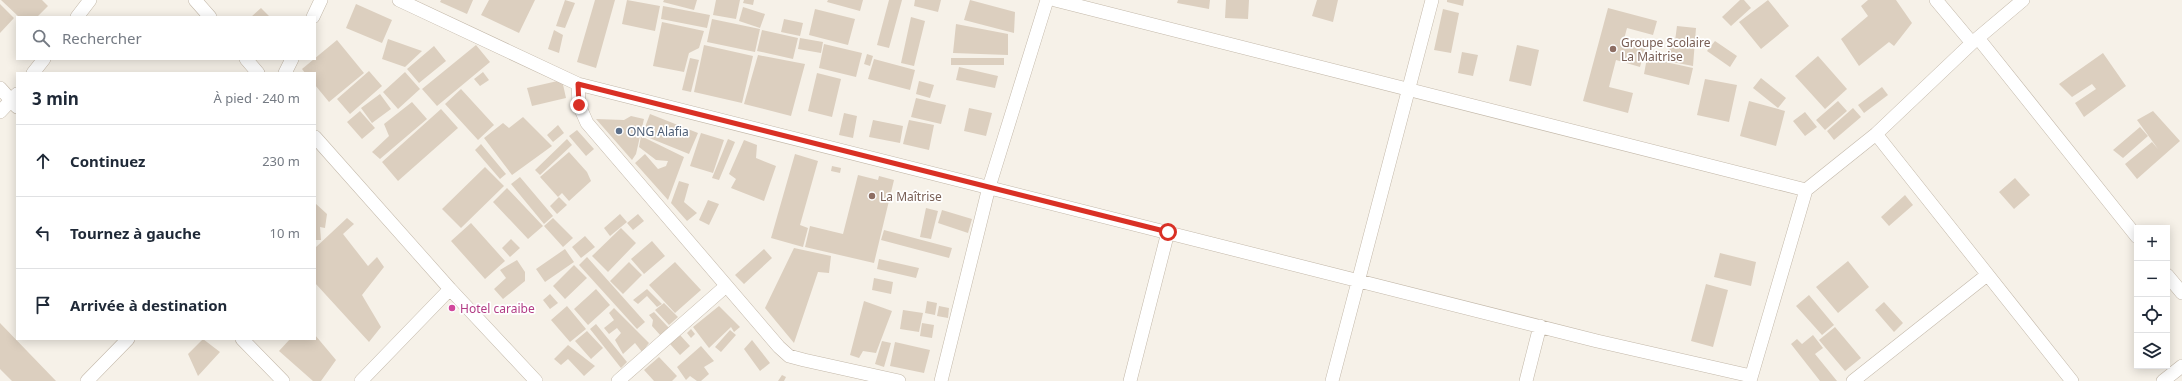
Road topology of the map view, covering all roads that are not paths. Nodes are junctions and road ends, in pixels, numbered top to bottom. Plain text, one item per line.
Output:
1 (90, 0) edge
2 (195, 0) edge
3 (321, 0) edge
4 (399, 0) edge
5 (1047, 0) edge
6 (1055, 0) edge
7 (1432, 0) edge
8 (1936, 0) edge
9 (2023, 0) edge
10 (77, 16) edge
11 (209, 16) edge
12 (313, 16) edge
13 (1975, 40) junction
14 (43, 60) edge
15 (247, 60) edge
16 (292, 60) edge
17 (35, 72) edge
18 (257, 72) edge
19 (286, 72) edge
20 (578, 84) junction
21 (0, 88) edge
22 (1410, 89) junction
23 (15, 101) edge
24 (0, 112) edge
25 (1876, 134) junction
26 (316, 138) edge
27 (990, 187) junction
28 (1806, 190) junction
29 (1168, 232) junction
30 (2134, 233) edge
31 (1987, 275) junction
32 (2170, 279) edge
33 (1359, 280) junction
34 (726, 286) junction
35 (450, 289) junction
36 (2182, 293) edge
37 (1540, 326) junction
38 (127, 340) edge
39 (243, 340) edge
40 (2182, 366) edge
41 (1751, 379) edge
42 (86, 381) edge
43 (283, 381) edge
44 (361, 381) edge
45 (536, 381) edge
46 (618, 381) edge
47 (899, 381) edge
48 (941, 381) edge
49 (1130, 381) edge
50 (1332, 381) edge
51 (1526, 381) edge
52 (1853, 381) edge
53 (2072, 381) edge
54 (2163, 381) edge

1 - 10 street
2 - 11 street
3 - 12 street
4 - 20 street
5 - 27 street
6 - 22 street
7 - 22 street
8 - 13 street
9 - 13 street
13 - 25 street
13 - 30 street
14 - 17 street
15 - 18 street
16 - 19 street
20 - 27 street
20 - 34 street
21 - 23 street
22 - 28 street
22 - 33 street
23 - 24 street
25 - 28 street
25 - 31 street
26 - 35 street
27 - 29 street
27 - 48 street
28 - 41 street
29 - 33 street
29 - 49 street
31 - 52 street
31 - 53 street
32 - 36 street
33 - 37 street
33 - 50 street
34 - 46 street
34 - 47 street
35 - 44 street
35 - 45 street
37 - 41 street
37 - 51 street
38 - 42 street
39 - 43 street
40 - 54 street

